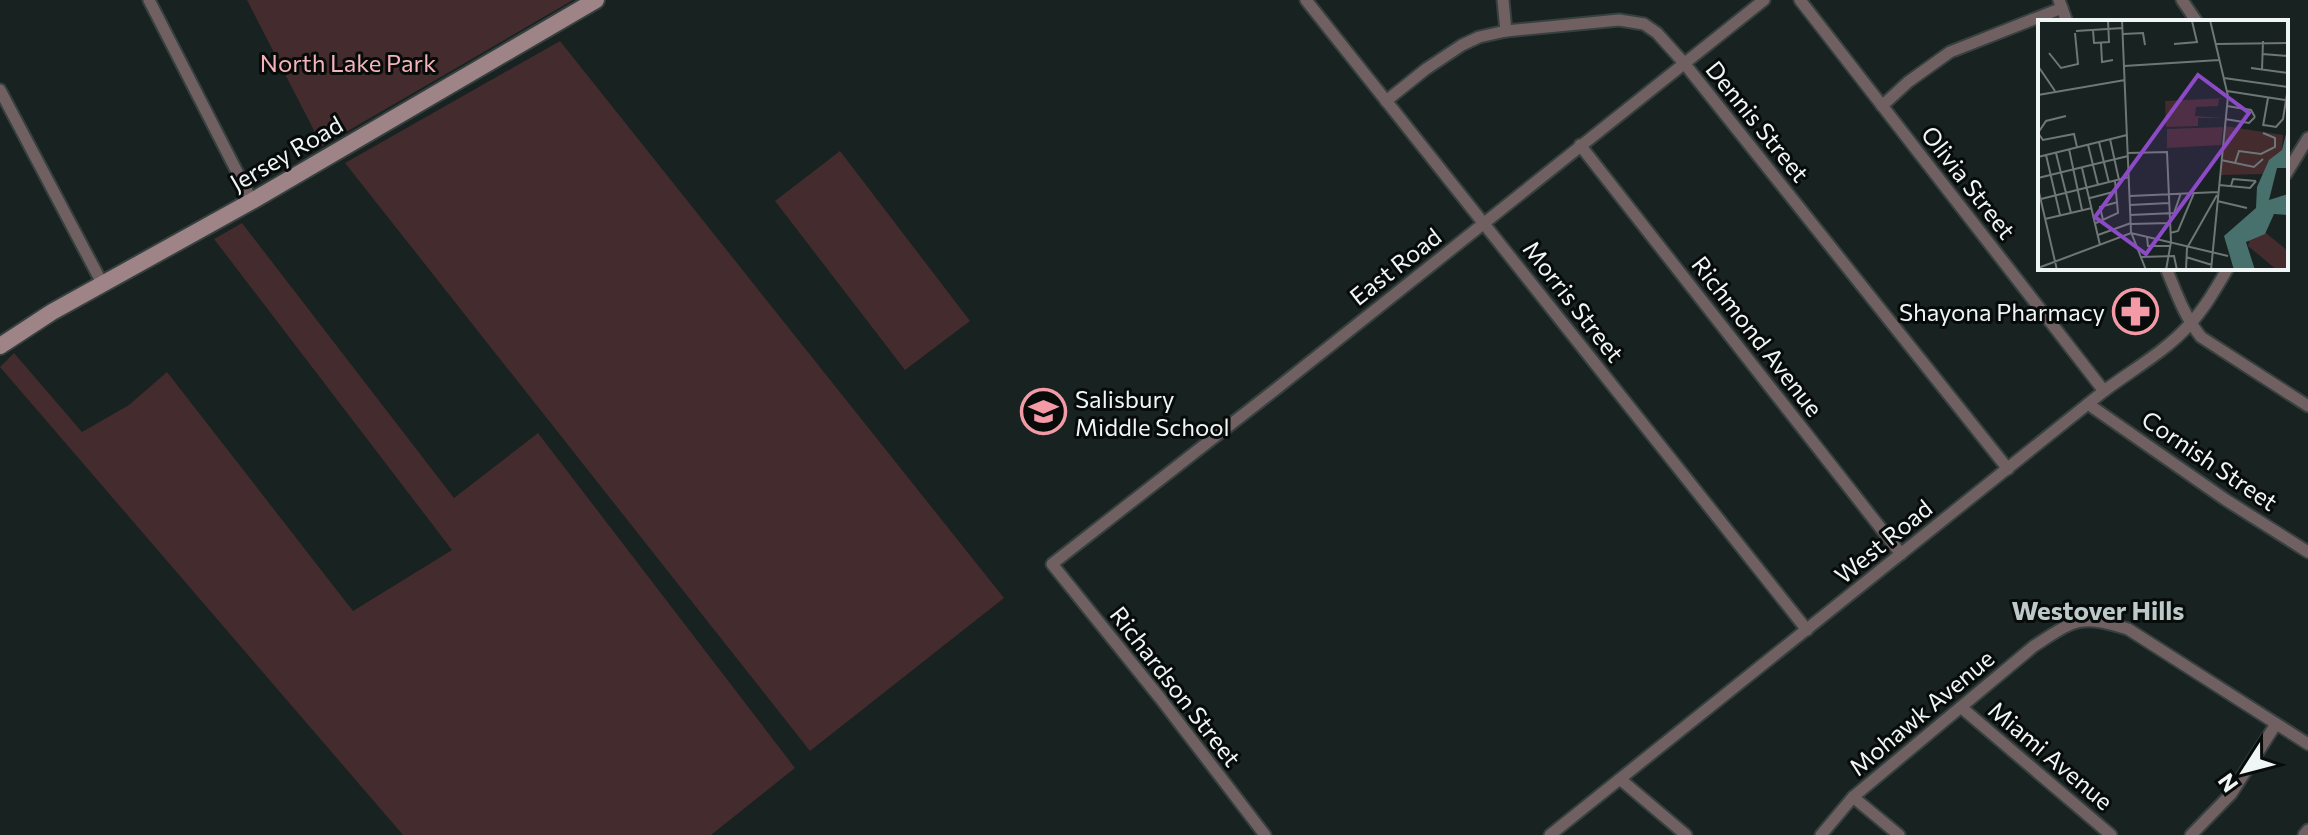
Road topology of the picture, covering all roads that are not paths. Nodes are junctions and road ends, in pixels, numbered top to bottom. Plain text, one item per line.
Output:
1 (149, 0) edge
2 (596, 0) edge
3 (1306, 0) edge
4 (1503, 0) edge
5 (1764, 0) edge
6 (1800, 0) edge
7 (2182, 0) edge
8 (2060, 4) edge
9 (2196, 20) edge
10 (1506, 31) junction
11 (1684, 63) junction
12 (0, 90) edge
13 (1386, 101) junction
14 (1882, 106) junction
15 (2308, 138) edge
16 (1580, 145) junction
17 (2288, 171) edge
18 (252, 201) junction
19 (1484, 224) junction
20 (2167, 270) edge
21 (2227, 270) edge
22 (102, 283) junction
23 (2191, 324) junction
24 (0, 346) edge
25 (2104, 391) junction
26 (2088, 404) junction
27 (2308, 406) edge
28 (2008, 469) junction
29 (2308, 552) edge
30 (1901, 554) junction
31 (1052, 564) joint
32 (1807, 630) junction
33 (1962, 708) junction
34 (2276, 724) junction
35 (2308, 744) edge
36 (1620, 779) junction
37 (1853, 797) junction
38 (2308, 830) edge
39 (1265, 835) edge
40 (1550, 835) edge
41 (1686, 835) edge
42 (1821, 835) edge
43 (1899, 835) edge
44 (2111, 835) edge
45 (2191, 835) edge
46 (2304, 835) edge

1 - 18 street
2 - 18 street, Jersey Road
3 - 13 street, Morris Street
4 - 10 street
5 - 11 street, East Road
6 - 14 street, Olivia Street
7 - 9 street
8 - 14 street
10 - 11 street, Dennis Street
10 - 13 street, Dennis Street
11 - 16 street, East Road
11 - 28 street, Dennis Street
12 - 22 street
13 - 19 street, Morris Street
14 - 25 street, Olivia Street
15 - 17 street
16 - 19 street, East Road
16 - 30 street, Richmond Avenue
18 - 22 street, Jersey Road
19 - 31 street, East Road
19 - 32 street, Morris Street
20 - 23 street
21 - 23 street, West Road
22 - 24 street, Jersey Road
23 - 25 street, West Road
23 - 27 street
25 - 26 street, West Road
26 - 28 street, West Road
26 - 29 street, Cornish Street
28 - 30 street, West Road
30 - 32 street, West Road
31 - 39 street, Richardson Street
32 - 36 street, West Road
33 - 34 street, Mohawk Avenue
33 - 37 street, Mohawk Avenue
33 - 44 street, Miami Avenue
34 - 35 street, Mohawk Avenue
34 - 45 street
36 - 40 street, West Road
36 - 41 street
37 - 42 street, Mohawk Avenue
37 - 43 street
38 - 46 street

